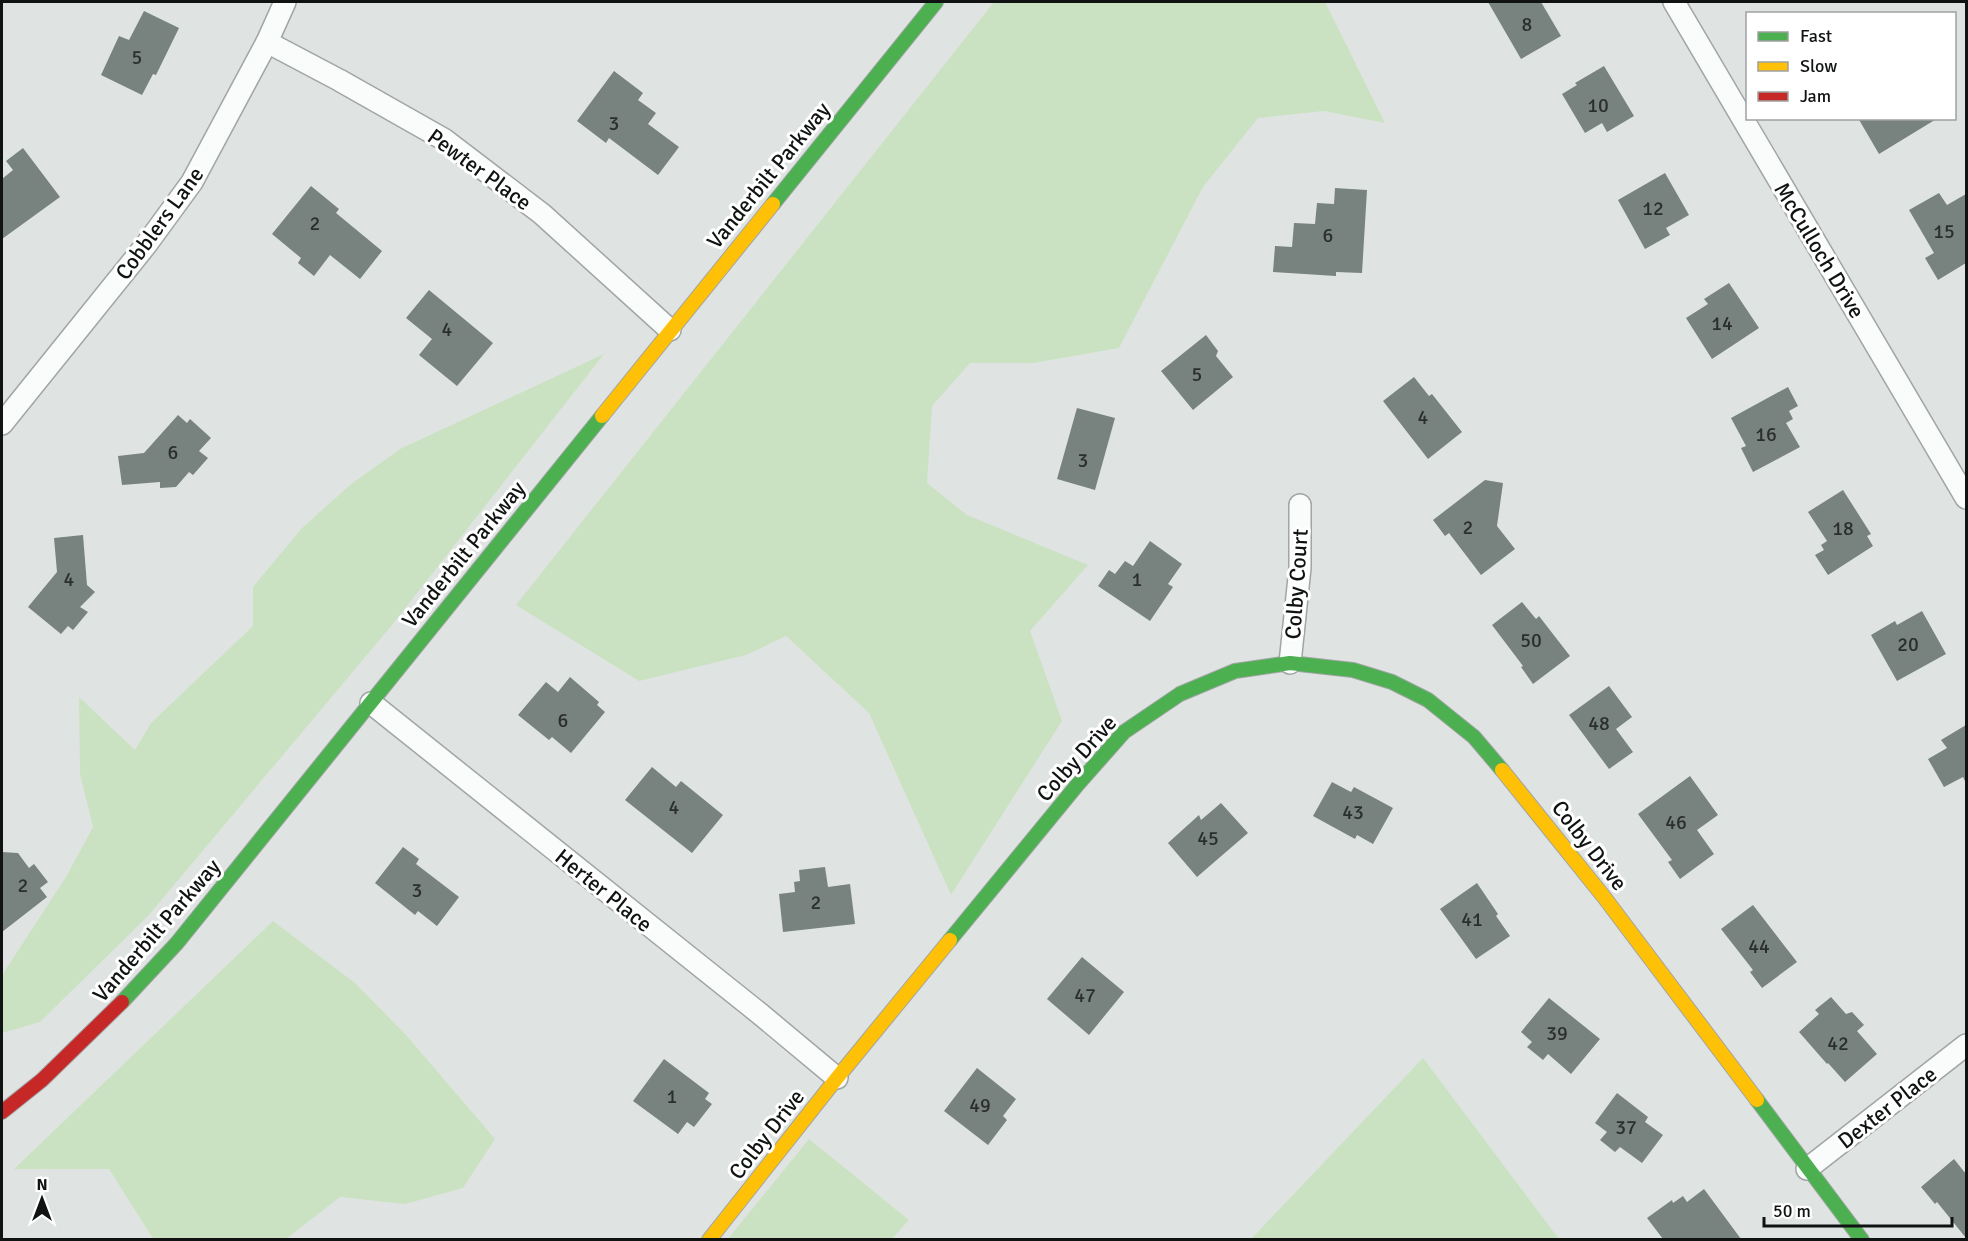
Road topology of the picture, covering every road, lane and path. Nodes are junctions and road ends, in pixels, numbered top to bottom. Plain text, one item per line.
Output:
1 (285, 2) edge
2 (936, 2) edge
3 (1674, 2) edge
4 (267, 42) junction
5 (670, 330) junction
6 (2, 424) edge
7 (1966, 498) edge
8 (1300, 505) dead end
9 (1290, 663) junction
10 (371, 703) junction
11 (1966, 1045) edge
12 (837, 1078) junction
13 (2, 1112) edge
14 (1807, 1169) junction
15 (709, 1239) edge
16 (1862, 1239) edge

1 - 4 street, Cobblers Lane
2 - 5 street, Vanderbilt Parkway
3 - 7 street, McCulloch Drive
4 - 5 street, Pewter Place
4 - 6 street, Cobblers Lane
5 - 10 street, Vanderbilt Parkway
8 - 9 street, Colby Court
9 - 12 street, Colby Drive
9 - 14 street, Colby Drive
10 - 12 street, Herter Place
10 - 13 street, Vanderbilt Parkway
11 - 14 street, Dexter Place
12 - 15 street, Colby Drive
14 - 16 street, Colby Drive

